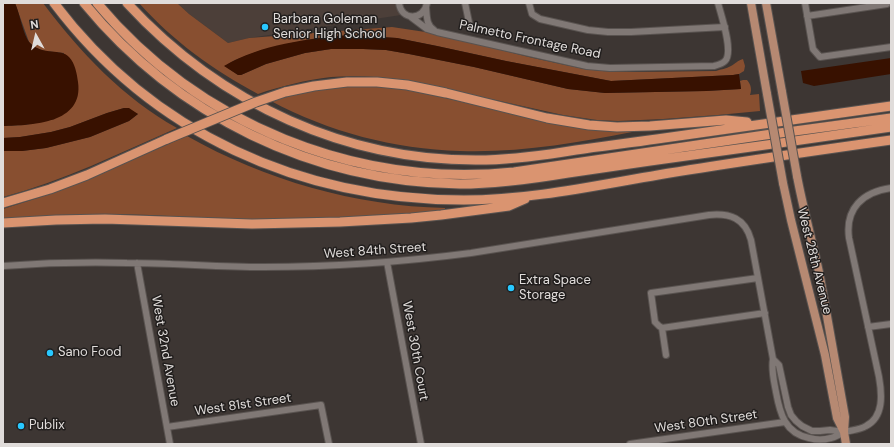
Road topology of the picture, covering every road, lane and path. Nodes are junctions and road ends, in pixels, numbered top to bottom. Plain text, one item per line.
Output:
1 (54, 3) edge
2 (84, 3) edge
3 (96, 3) edge
4 (127, 3) edge
5 (399, 3) edge
6 (465, 3) edge
7 (529, 3) edge
8 (718, 3) edge
9 (751, 3) edge
10 (766, 3) edge
11 (805, 3) edge
12 (887, 4) edge
13 (426, 5) edge
14 (807, 16) junction
15 (411, 17) junction
16 (470, 27) dead end
17 (725, 27) junction
18 (437, 32) junction
19 (891, 47) edge
20 (891, 106) edge
21 (891, 118) edge
22 (762, 123) junction
23 (891, 127) edge
24 (891, 140) edge
25 (891, 188) edge
26 (536, 195) junction
27 (3, 203) edge
28 (3, 223) edge
29 (387, 262) junction
30 (138, 263) junction
31 (3, 266) edge
32 (758, 278) junction
33 (765, 313) junction
34 (891, 324) edge
35 (868, 327) junction
36 (662, 328) junction
37 (666, 355) dead end
38 (773, 359) junction
39 (785, 422) junction
40 (167, 426) junction
41 (844, 432) junction
42 (170, 444) edge
43 (329, 444) edge
44 (421, 444) edge
45 (630, 444) edge
46 (846, 444) edge

1 - 26 highway
2 - 23 highway
3 - 21 highway
4 - 22 highway
5 - 15 street, Palmetto Frontage Road
6 - 16 street
7 - 17 street
8 - 17 street, Palmetto Frontage Road
9 - 41 main road, West 28th Avenue, bridge
10 - 41 main road, West 28th Avenue, bridge
11 - 14 street
12 - 14 street
13 - 15 street
13 - 18 street
14 - 19 street
15 - 18 street, Palmetto Frontage Road
17 - 18 street, Palmetto Frontage Road
20 - 22 highway
22 - 27 highway, bridge
24 - 26 highway
25 - 35 street
26 - 28 highway
29 - 30 street, West 84th Street
29 - 32 street, West 84th Street
29 - 44 street, West 30th Court
30 - 31 street, West 84th Street
30 - 40 street, West 32nd Avenue
32 - 33 street
32 - 36 street
33 - 36 street
33 - 38 street
34 - 35 street
35 - 41 street
36 - 37 street
38 - 39 street
38 - 41 street
39 - 41 street
39 - 45 street, West 80th Street
40 - 42 street, West 32nd Avenue
40 - 43 street, West 81st Street
41 - 46 main road, West 28th Avenue

